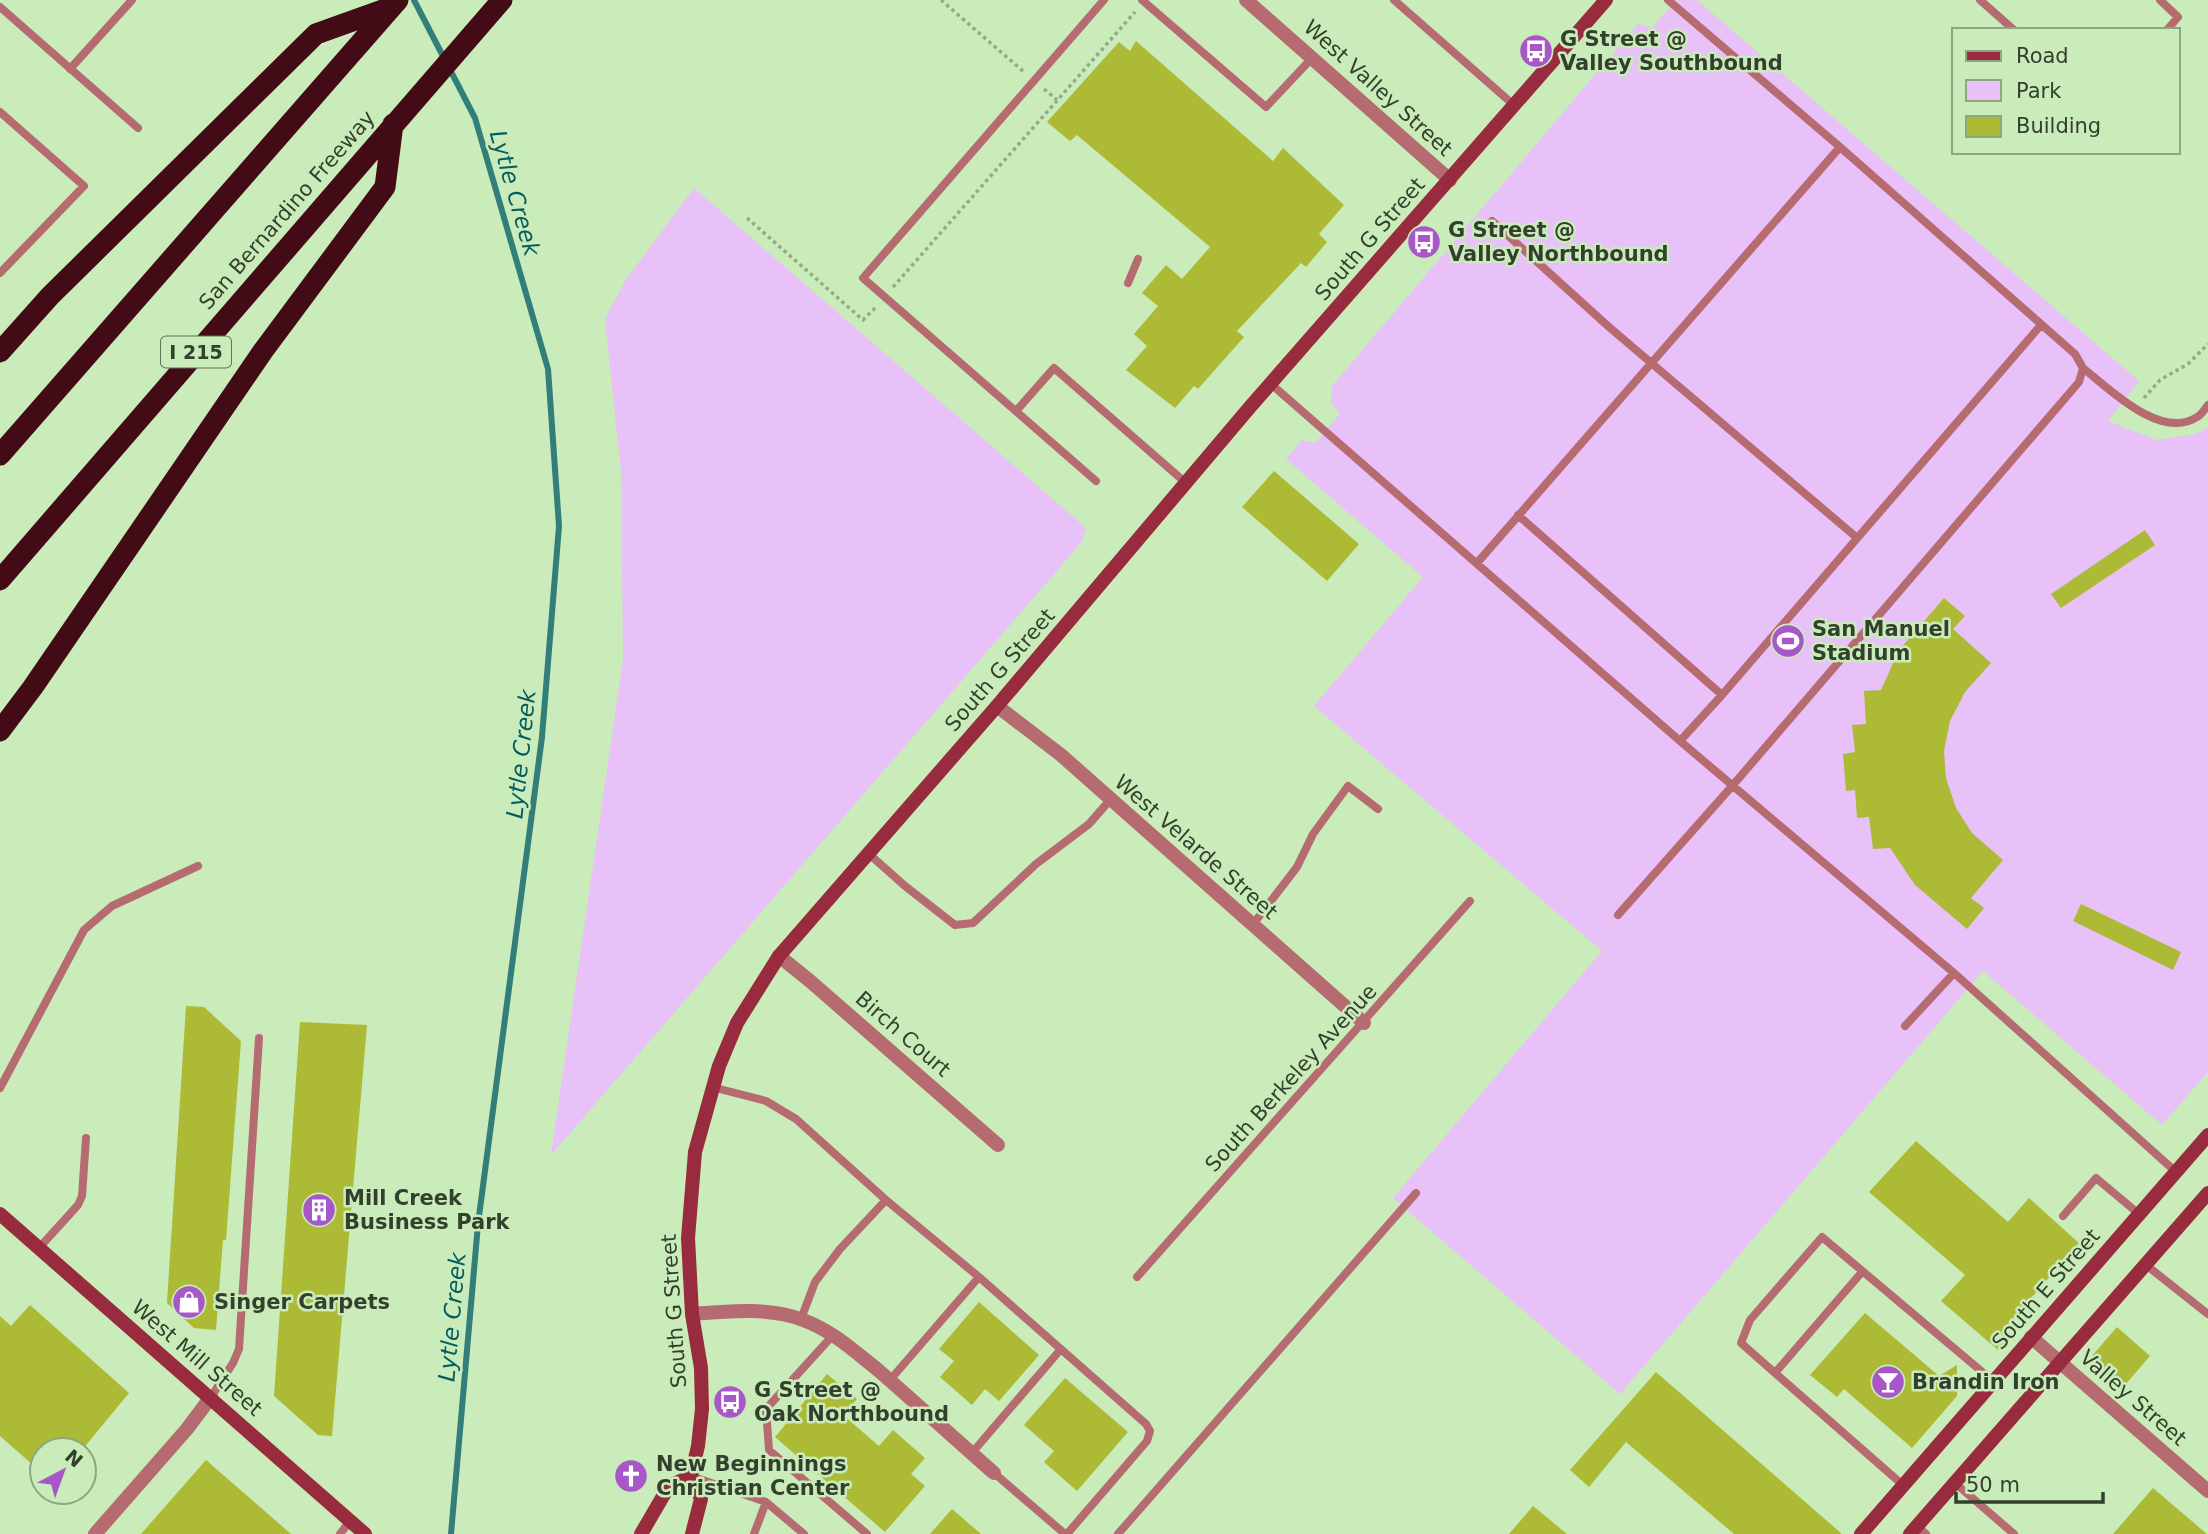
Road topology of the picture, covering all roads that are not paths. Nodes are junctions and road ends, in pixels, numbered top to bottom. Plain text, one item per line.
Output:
1 (132, 0) edge
2 (502, 0) edge
3 (1104, 0) edge
4 (1142, 0) edge
5 (1246, 0) edge
6 (1394, 0) edge
7 (1606, 0) edge
8 (1668, 0) edge
9 (1980, 0) edge
10 (2160, 0) edge
11 (395, 3) edge
12 (0, 7) edge
13 (2012, 28) edge
14 (2168, 28) edge
15 (1313, 57) junction
16 (70, 69) junction
17 (1515, 106) junction
18 (0, 112) edge
19 (393, 124) junction
20 (138, 128) dead end
21 (1840, 147) junction
22 (1450, 180) junction
23 (1492, 221) dead end
24 (1138, 259) dead end
25 (0, 273) edge
26 (1128, 283) dead end
27 (2041, 325) junction
28 (0, 352) edge
29 (1652, 364) junction
30 (2083, 368) junction
31 (1271, 384) junction
32 (2208, 405) edge
33 (1016, 411) junction
34 (0, 455) edge
35 (1096, 481) dead end
36 (1186, 483) junction
37 (1518, 515) junction
38 (1856, 537) junction
39 (1477, 563) junction
40 (0, 580) edge
41 (1722, 695) junction
42 (998, 706) junction
43 (0, 731) edge
44 (1680, 741) junction
45 (1733, 785) junction
46 (1110, 800) junction
47 (1378, 809) dead end
48 (869, 854) junction
49 (198, 866) dead end
50 (1470, 901) dead end
51 (1618, 915) dead end
52 (1254, 923) junction
53 (779, 956) junction
54 (1954, 973) junction
55 (1364, 1023) junction
56 (1905, 1026) dead end
57 (259, 1038) dead end
58 (712, 1087) junction
59 (0, 1088) edge
60 (2208, 1135) edge
61 (86, 1138) dead end
62 (998, 1145) dead end
63 (2176, 1172) junction
64 (1416, 1193) dead end
65 (2208, 1193) edge
66 (886, 1200) junction
67 (0, 1214) edge
68 (2138, 1214) junction
69 (2063, 1216) dead end
70 (39, 1248) junction
71 (2146, 1265) junction
72 (1862, 1272) junction
73 (979, 1277) junction
74 (1138, 1277) dead end
75 (692, 1314) junction
76 (2208, 1314) edge
77 (801, 1319) junction
78 (834, 1334) junction
79 (2031, 1337) junction
80 (1061, 1349) junction
81 (2061, 1363) junction
82 (1775, 1373) junction
83 (890, 1380) junction
84 (1993, 1381) junction
85 (211, 1397) junction
86 (971, 1454) junction
87 (994, 1473) joint
88 (691, 1476) junction
89 (1955, 1483) junction
90 (1904, 1486) junction
91 (2208, 1492) edge
92 (766, 1502) junction
93 (350, 1521) junction
94 (1918, 1531) edge
95 (95, 1534) edge
96 (340, 1534) edge
97 (365, 1534) edge
98 (641, 1534) edge
99 (692, 1534) edge
100 (754, 1534) edge
101 (804, 1534) edge
102 (867, 1534) edge
103 (1066, 1534) edge
104 (1118, 1534) edge
105 (1861, 1534) edge
106 (2014, 1534) edge

1 - 16 lane
2 - 19 highway, San Bernardino Freeway / I 215
3 - 33 lane
4 - 15 lane
5 - 15 street, West Valley Street
6 - 17 lane
7 - 17 main road, South G Street
8 - 21 lane
9 - 13 lane
10 - 14 lane
11 - 28 highway
11 - 34 highway
12 - 16 lane
15 - 22 street, West Valley Street
16 - 20 lane
17 - 22 main road, South G Street
18 - 25 lane
19 - 40 highway, San Bernardino Freeway / I 215
19 - 43 highway
21 - 27 lane
21 - 29 lane
22 - 31 main road, South G Street
23 - 29 lane
24 - 26 lane
27 - 30 lane
27 - 38 lane
29 - 37 lane
29 - 38 lane
30 - 32 lane
30 - 45 lane
31 - 36 main road, South G Street
31 - 39 lane
33 - 35 lane
33 - 36 lane
36 - 42 main road, South G Street
37 - 39 lane
37 - 41 lane
38 - 41 lane
39 - 44 lane
41 - 44 lane
42 - 46 street, West Velarde Street
42 - 48 main road, South G Street
44 - 45 lane
45 - 51 lane
45 - 54 lane
46 - 48 lane
46 - 52 street, West Velarde Street
47 - 52 lane
48 - 53 main road, South G Street
49 - 59 lane
50 - 55 lane, South Berkeley Avenue
52 - 55 street, West Velarde Street
53 - 58 main road, South G Street
53 - 62 street, Birch Court
54 - 56 lane
54 - 63 lane
55 - 74 lane, South Berkeley Avenue
57 - 85 lane
58 - 66 lane
58 - 75 main road, South G Street
60 - 63 main road, South E Street
61 - 70 lane
63 - 68 main road, South E Street
64 - 104 lane
65 - 71 main road
66 - 73 lane
66 - 77 lane
67 - 70 main road, West Mill Street
68 - 69 lane
68 - 79 main road, South E Street
70 - 85 main road, West Mill Street
71 - 76 lane
71 - 81 main road
72 - 82 lane
72 - 82 lane
72 - 84 lane
73 - 80 lane
73 - 83 lane
75 - 77 street
75 - 88 main road, South G Street
77 - 78 street
78 - 83 street
78 - 102 lane
79 - 81 street, Valley Street
79 - 84 main road, South E Street
80 - 86 lane
80 - 103 lane
81 - 89 main road
81 - 91 street, Valley Street
82 - 90 lane
83 - 86 street
84 - 90 main road, South E Street
85 - 93 main road, West Mill Street
85 - 95 street
86 - 87 street
87 - 103 lane
88 - 92 lane
88 - 98 main road
88 - 99 main road, South G Street
89 - 94 main road
89 - 106 lane
90 - 105 main road, South E Street
92 - 100 lane
92 - 101 lane
93 - 96 lane
93 - 97 main road, West Mill Street

